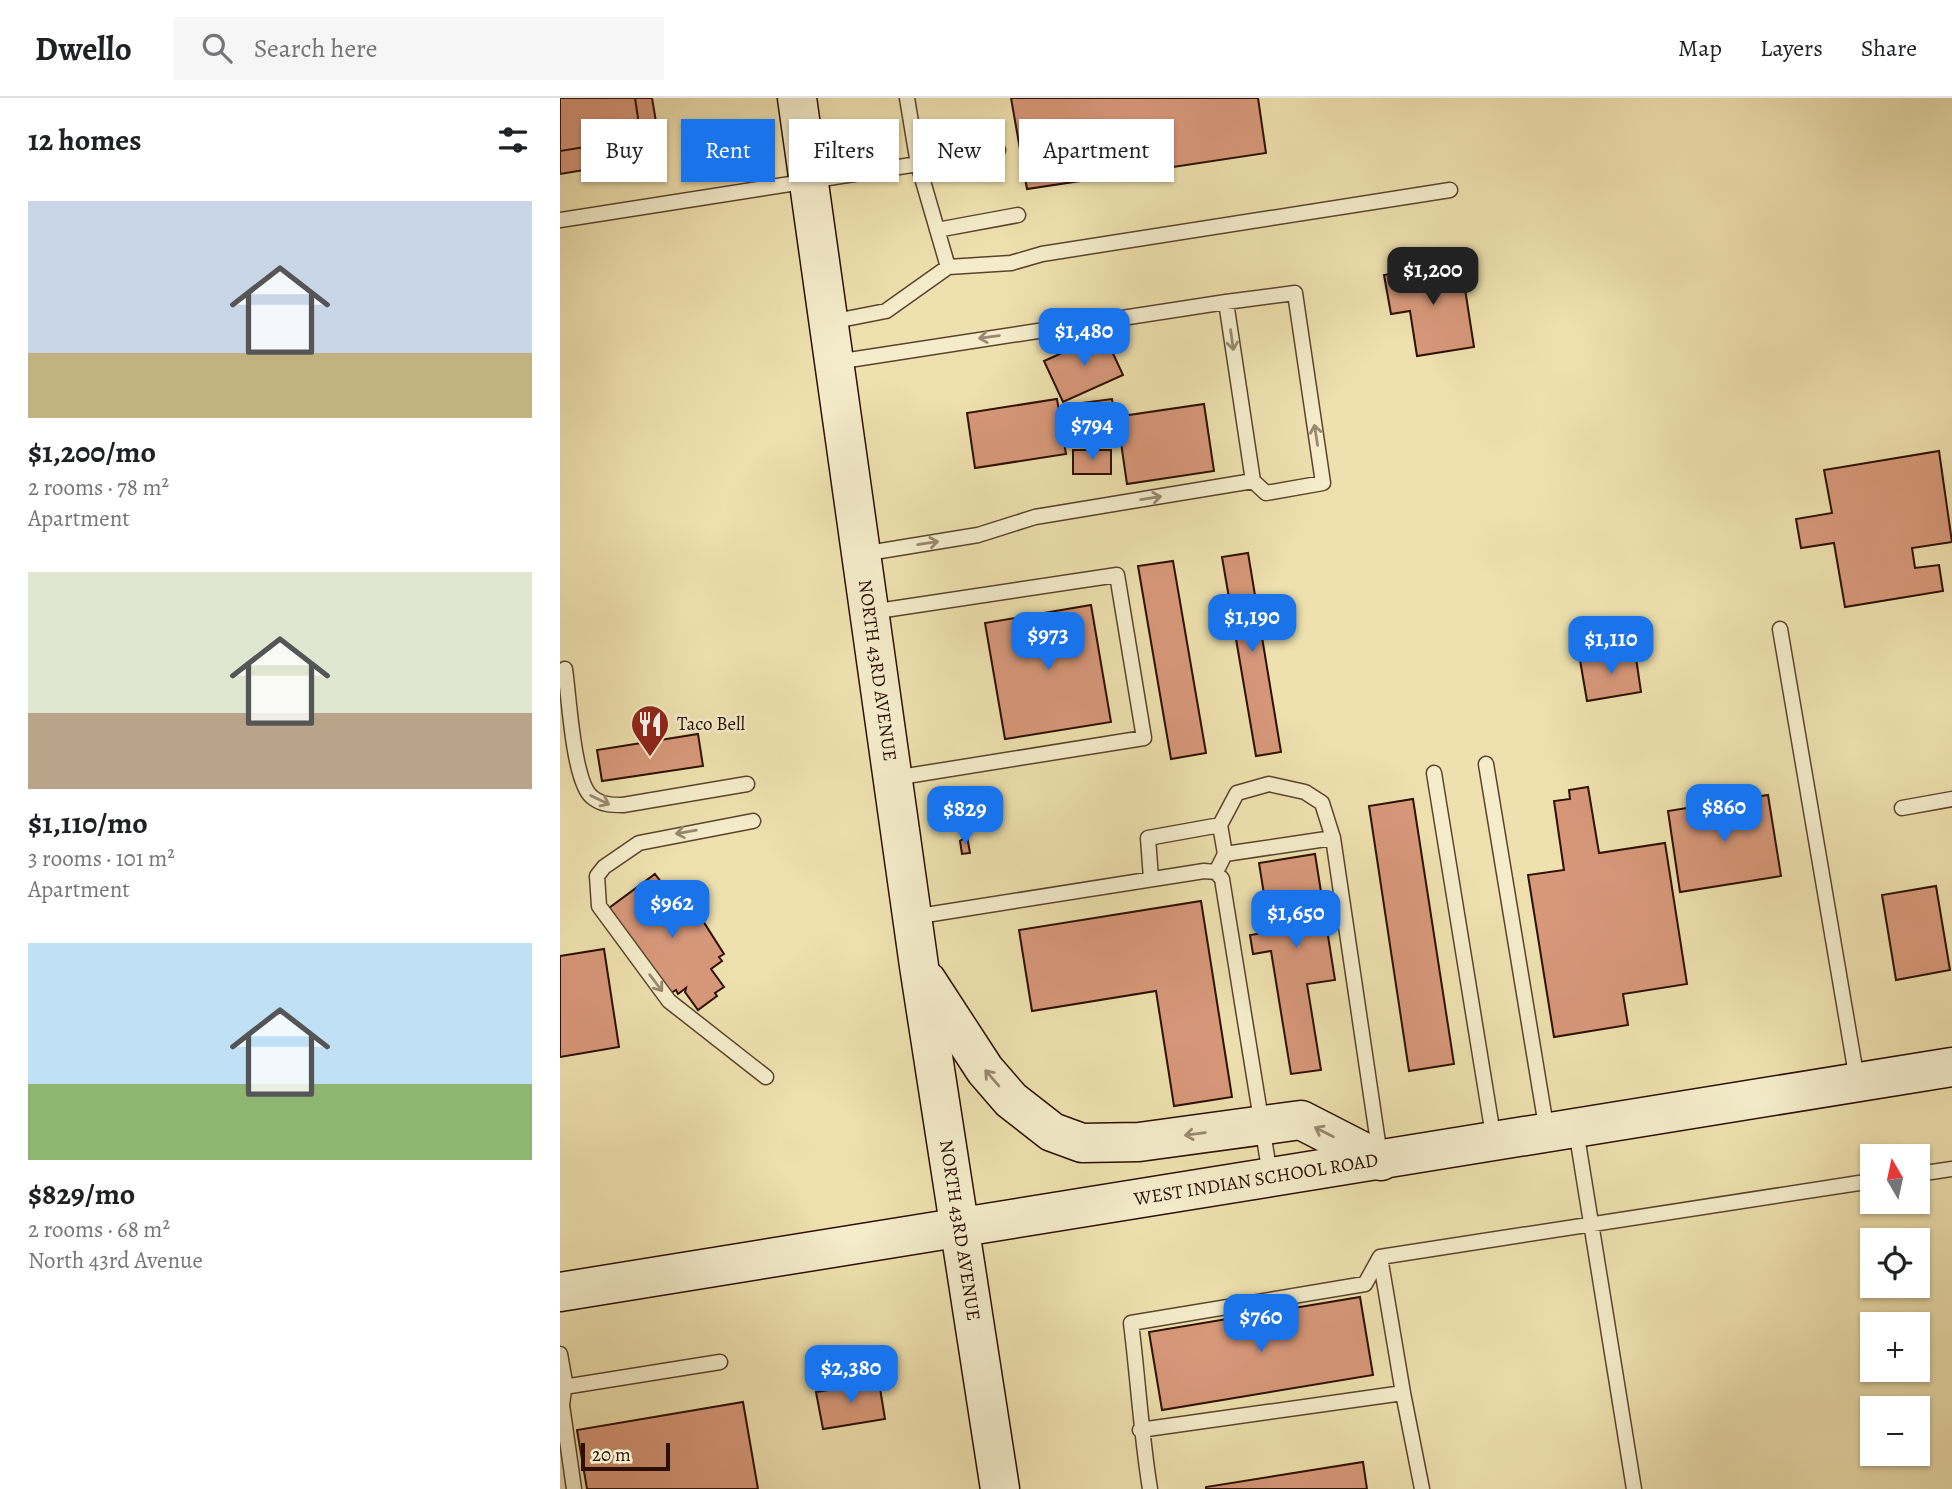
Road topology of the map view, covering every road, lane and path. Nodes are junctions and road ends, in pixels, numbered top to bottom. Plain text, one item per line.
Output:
1 (797, 98) edge
2 (907, 98) edge
3 (800, 119) edge
4 (913, 134) edge
5 (808, 182) joint
6 (923, 182) edge
7 (1450, 190) dead end
8 (1018, 215) dead end
9 (560, 220) edge
10 (937, 230) junction
11 (948, 267) junction
12 (1226, 302) junction
13 (828, 322) junction
14 (834, 362) junction
15 (1253, 481) junction
16 (861, 554) junction
17 (869, 612) junction
18 (1780, 629) dead end
19 (565, 668) dead end
20 (1486, 764) dead end
21 (1434, 773) dead end
22 (892, 778) junction
23 (747, 784) dead end
24 (1952, 799) edge
25 (1902, 808) dead end
26 (753, 821) dead end
27 (1220, 825) junction
28 (1333, 838) junction
29 (1225, 854) junction
30 (1216, 872) junction
31 (1151, 879) junction
32 (912, 918) junction
33 (919, 966) junction
34 (1952, 1067) edge
35 (766, 1077) dead end
36 (1857, 1083) junction
37 (1263, 1124) junction
38 (1562, 1131) junction
39 (1494, 1143) junction
40 (1381, 1161) junction
41 (1952, 1169) edge
42 (1930, 1172) edge
43 (1271, 1179) junction
44 (1860, 1183) edge
45 (1592, 1225) junction
46 (957, 1230) junction
47 (1380, 1257) junction
48 (560, 1292) edge
49 (560, 1354) edge
50 (720, 1362) dead end
51 (565, 1382) junction
52 (1403, 1393) junction
53 (1140, 1430) junction
54 (574, 1489) edge
55 (1000, 1489) edge
56 (1150, 1489) edge
57 (1422, 1489) edge
58 (1634, 1489) edge

1 - 3 main road, NORTH 43RD AVENUE
2 - 4 lane
5 - 9 lane
5 - 13 main road, NORTH 43RD AVENUE
6 - 10 lane
7 - 11 lane
8 - 10 lane
10 - 11 lane
11 - 13 lane
12 -> 14 lane
12 -> 15 lane
15 -> 12 lane
13 - 14 main road, NORTH 43RD AVENUE
14 - 16 main road, NORTH 43RD AVENUE
16 -> 15 lane
16 - 17 main road, NORTH 43RD AVENUE
17 - 22 main road, NORTH 43RD AVENUE
17 - 22 lane
18 - 36 lane
19 -> 23 lane
20 - 38 lane
21 - 39 lane
22 - 32 main road, NORTH 43RD AVENUE
24 - 25 lane
26 -> 35 lane
27 - 28 lane
27 - 29 lane
27 - 31 lane
28 - 29 lane
28 - 40 lane
29 - 30 lane
30 - 31 lane
30 - 37 lane
31 - 32 lane
32 - 33 main road, NORTH 43RD AVENUE
37 -> 33 main road
33 - 46 main road, NORTH 43RD AVENUE
34 - 36 main road, WEST INDIAN SCHOOL ROAD
36 - 38 main road, WEST INDIAN SCHOOL ROAD
40 -> 37 main road
37 - 43 lane
38 - 39 main road, WEST INDIAN SCHOOL ROAD
38 - 45 lane
39 - 40 main road, WEST INDIAN SCHOOL ROAD
40 - 43 main road, WEST INDIAN SCHOOL ROAD
41 - 42 lane
43 - 46 main road, WEST INDIAN SCHOOL ROAD
44 - 45 lane
45 - 47 lane
45 - 58 lane
46 - 48 main road, WEST INDIAN SCHOOL ROAD
46 - 55 main road, NORTH 43RD AVENUE
47 - 52 lane
47 - 53 lane
49 - 51 lane
50 - 51 lane
51 - 54 lane
52 - 53 lane
52 - 57 lane
53 - 56 lane

